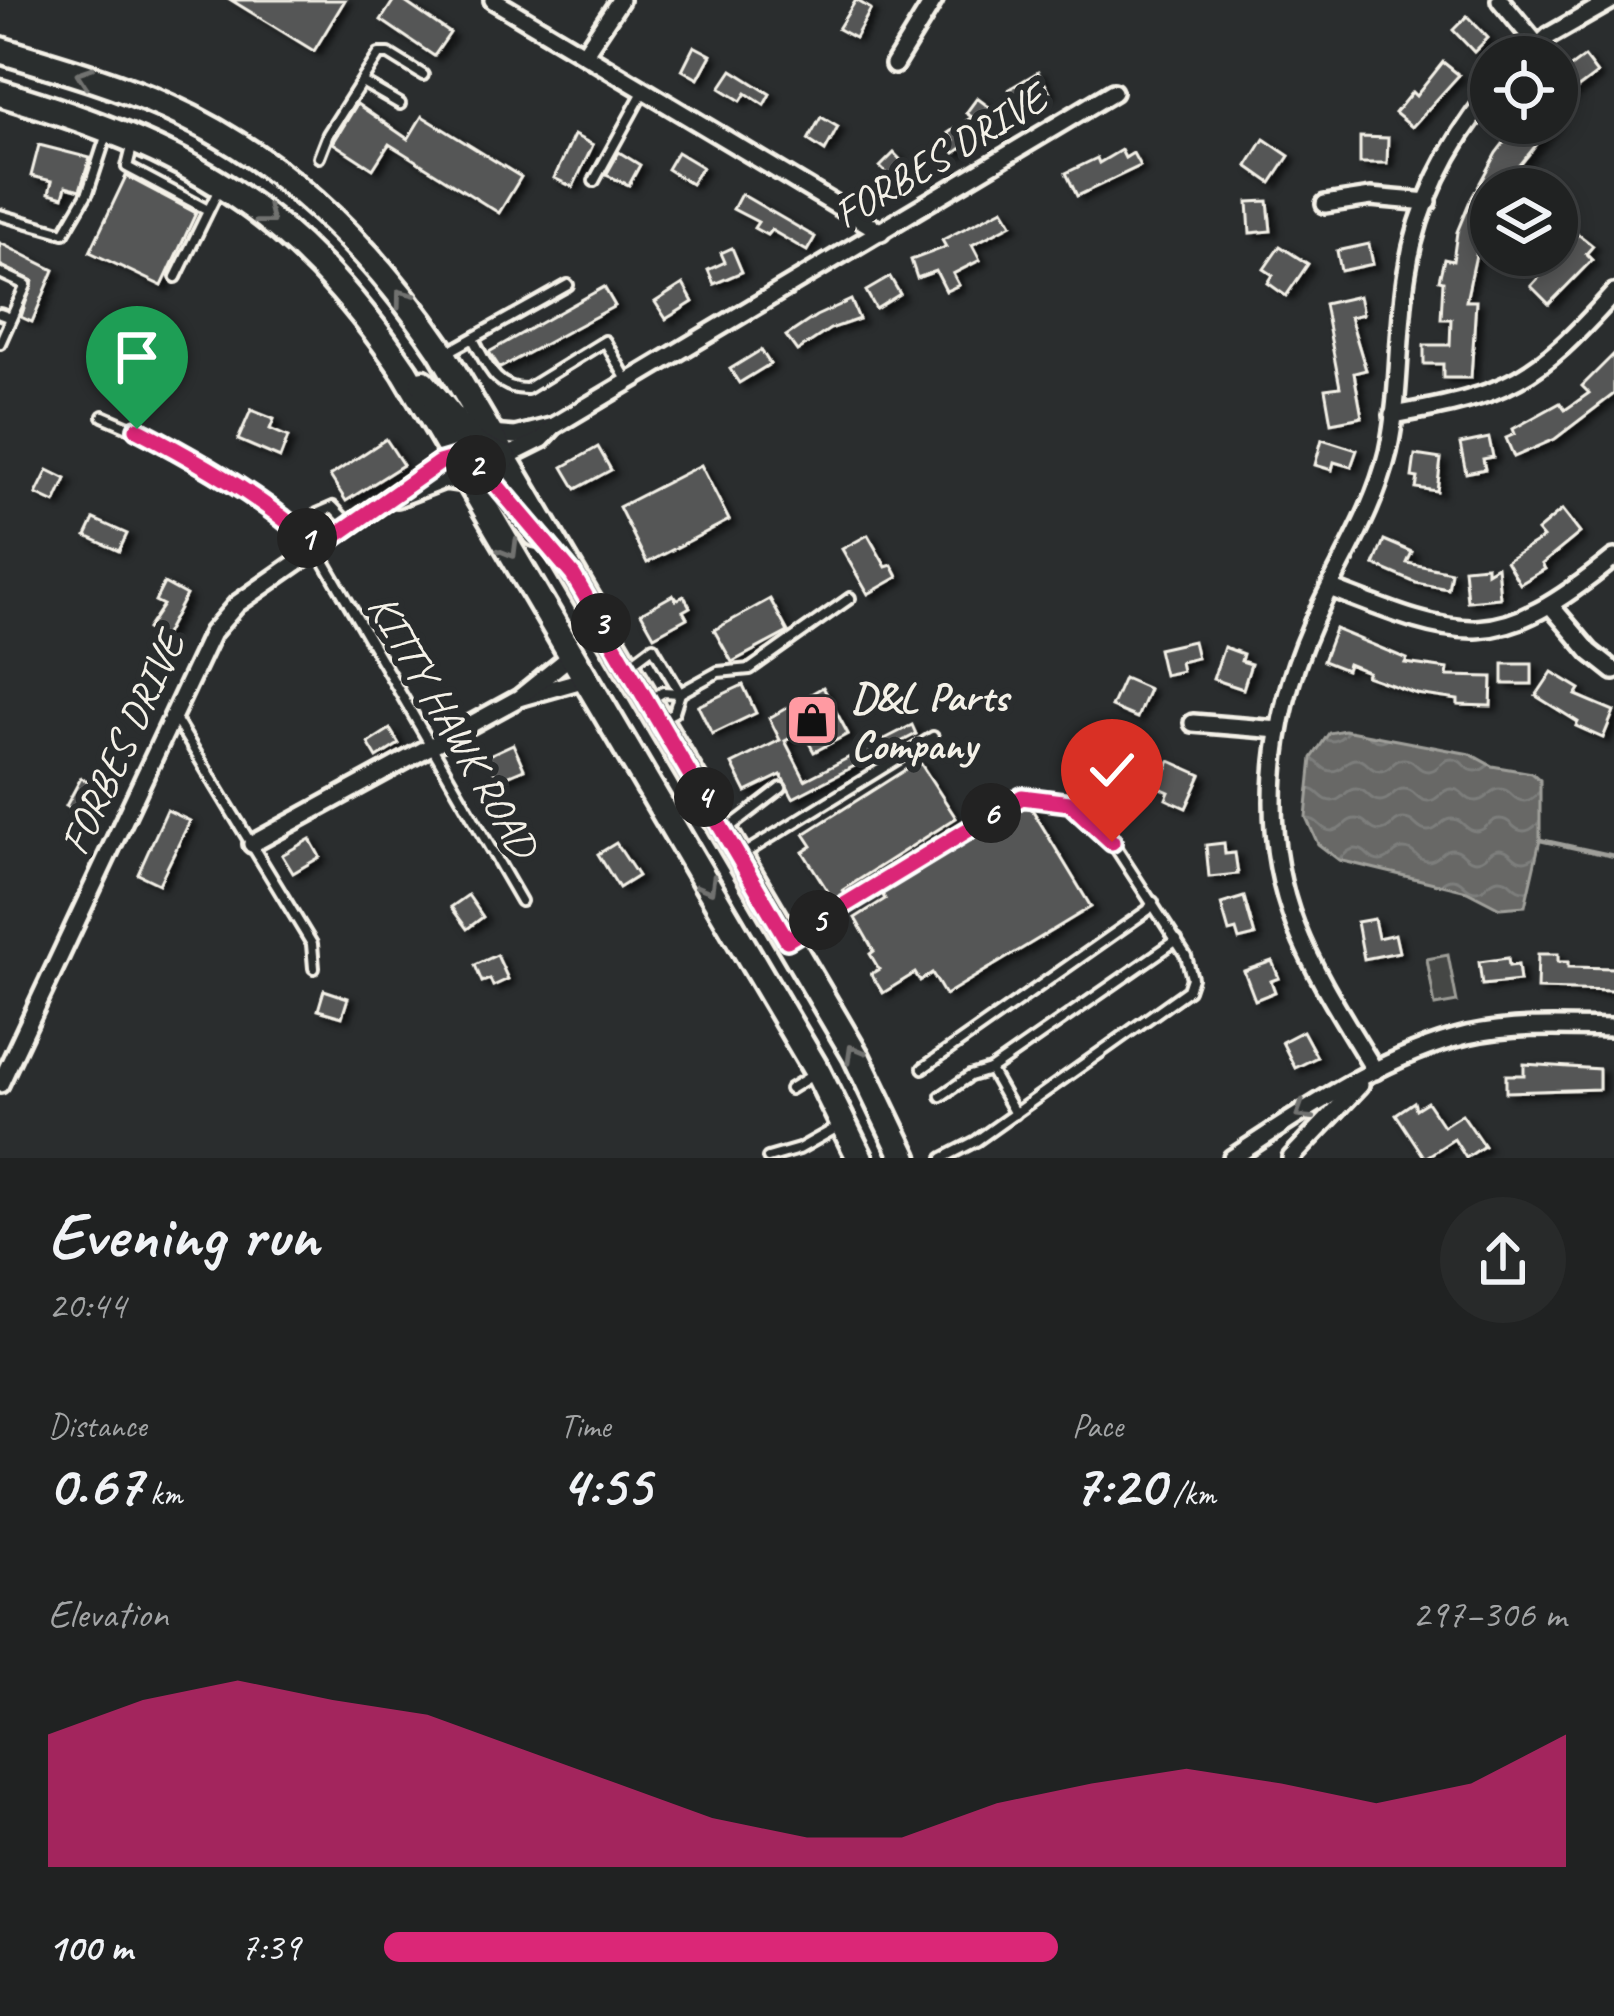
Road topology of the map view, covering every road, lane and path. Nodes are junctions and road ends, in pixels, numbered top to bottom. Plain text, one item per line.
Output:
1 (493, 0) edge
2 (620, 0) edge
3 (934, 0) edge
4 (1500, 0) edge
5 (1612, 0) edge
6 (1523, 36) edge
7 (1556, 36) edge
8 (0, 50) edge
9 (584, 54) junction
10 (894, 65) dead end
11 (423, 74) dead end
12 (362, 82) junction
13 (644, 91) junction
14 (1113, 92) dead end
15 (0, 94) edge
16 (400, 104) dead end
17 (1470, 123) edge
18 (109, 129) junction
19 (136, 139) junction
20 (319, 157) dead end
21 (594, 181) dead end
22 (221, 184) junction
23 (1428, 202) junction
24 (1325, 204) dead end
25 (208, 210) junction
26 (0, 214) edge
27 (881, 232) junction
28 (0, 273) edge
29 (176, 277) dead end
30 (568, 285) dead end
31 (1614, 293) edge
32 (0, 314) edge
33 (11, 318) junction
34 (472, 338) junction
35 (385, 342) junction
36 (0, 344) edge
37 (443, 355) junction
38 (628, 382) junction
39 (104, 416) dead end
40 (1393, 416) junction
41 (554, 426) junction
42 (490, 434) junction
43 (456, 458) junction
44 (504, 458) junction
45 (471, 484) junction
46 (388, 501) junction
47 (351, 526) junction
48 (311, 543) junction
49 (1614, 558) edge
50 (573, 575) junction
51 (1330, 588) junction
52 (850, 598) dead end
53 (1551, 606) junction
54 (572, 656) junction
55 (627, 666) junction
56 (1614, 670) edge
57 (586, 679) junction
58 (680, 693) junction
59 (519, 698) junction
60 (653, 711) junction
61 (173, 716) junction
62 (1193, 723) dead end
63 (1279, 730) junction
64 (933, 737) dead end
65 (431, 747) junction
66 (781, 788) dead end
67 (724, 831) junction
68 (252, 844) junction
69 (738, 856) junction
70 (521, 901) dead end
71 (1153, 902) junction
72 (787, 940) junction
73 (1177, 940) junction
74 (314, 968) dead end
75 (1614, 1028) edge
76 (922, 1068) dead end
77 (990, 1070) junction
78 (1375, 1071) junction
79 (818, 1073) junction
80 (0, 1084) edge
81 (790, 1089) dead end
82 (940, 1096) dead end
83 (1015, 1114) junction
84 (844, 1124) junction
85 (948, 1157) edge
86 (769, 1158) edge
87 (860, 1158) edge
88 (905, 1158) edge
89 (1232, 1158) edge
90 (1291, 1158) edge

1 - 9 street
2 - 9 street
3 - 10 street
4 - 6 street
5 - 7 street
37 -> 8 main road
9 - 13 street
11 - 12 lane
12 - 16 lane
12 - 20 lane
13 - 21 lane
13 - 27 street
14 - 27 street, FORBES DRIVE
15 - 18 main road
17 - 23 street
18 - 19 main road
18 - 26 lane
19 - 22 main road
19 - 25 lane
22 - 25 lane
22 -> 35 main road
23 - 24 street
23 - 40 street
25 - 29 lane
27 - 38 street, FORBES DRIVE
28 - 33 lane
30 - 34 lane
31 - 40 street
32 - 33 lane
33 - 36 lane
34 - 37 lane
34 - 38 lane
35 - 43 main road
35 - 44 main road
37 - 42 main road
38 - 41 street, FORBES DRIVE
39 - 48 lane, KITTY HAWK ROAD
40 - 51 street
41 - 42 street, FORBES DRIVE
41 - 44 street, FORBES DRIVE
42 - 44 main road
43 - 45 main road
43 - 46 street, FORBES DRIVE
43 - 50 main road
44 - 50 main road
45 - 46 street, FORBES DRIVE
45 -> 54 main road
46 - 47 street, FORBES DRIVE
47 - 48 street, FORBES DRIVE
47 - 48 lane
48 - 61 street, FORBES DRIVE
48 - 65 lane, KITTY HAWK ROAD
49 - 53 street
50 - 55 main road
51 - 53 street
51 - 63 street
52 - 58 lane
53 - 56 street
54 - 57 main road
54 - 59 street
55 - 58 lane
55 - 60 main road
57 - 59 street
57 -> 79 main road
58 - 60 lane
58 - 60 lane
59 - 65 street
60 - 67 main road
61 - 68 lane
61 - 80 street, FORBES DRIVE
62 - 63 street
63 - 78 street
64 - 69 lane
65 - 68 street
65 - 70 lane, KITTY HAWK ROAD
66 - 67 lane
67 - 69 main road
68 - 74 lane
69 - 72 main road
71 - 72 lane
71 - 73 lane
71 - 76 lane
88 -> 72 main road
73 - 77 lane
73 - 83 lane
75 - 78 street
77 - 82 lane
77 - 83 lane
78 -> 89 street
78 - 90 street
79 - 81 lane
79 - 84 main road
83 - 85 lane
84 - 86 lane
84 - 87 main road

